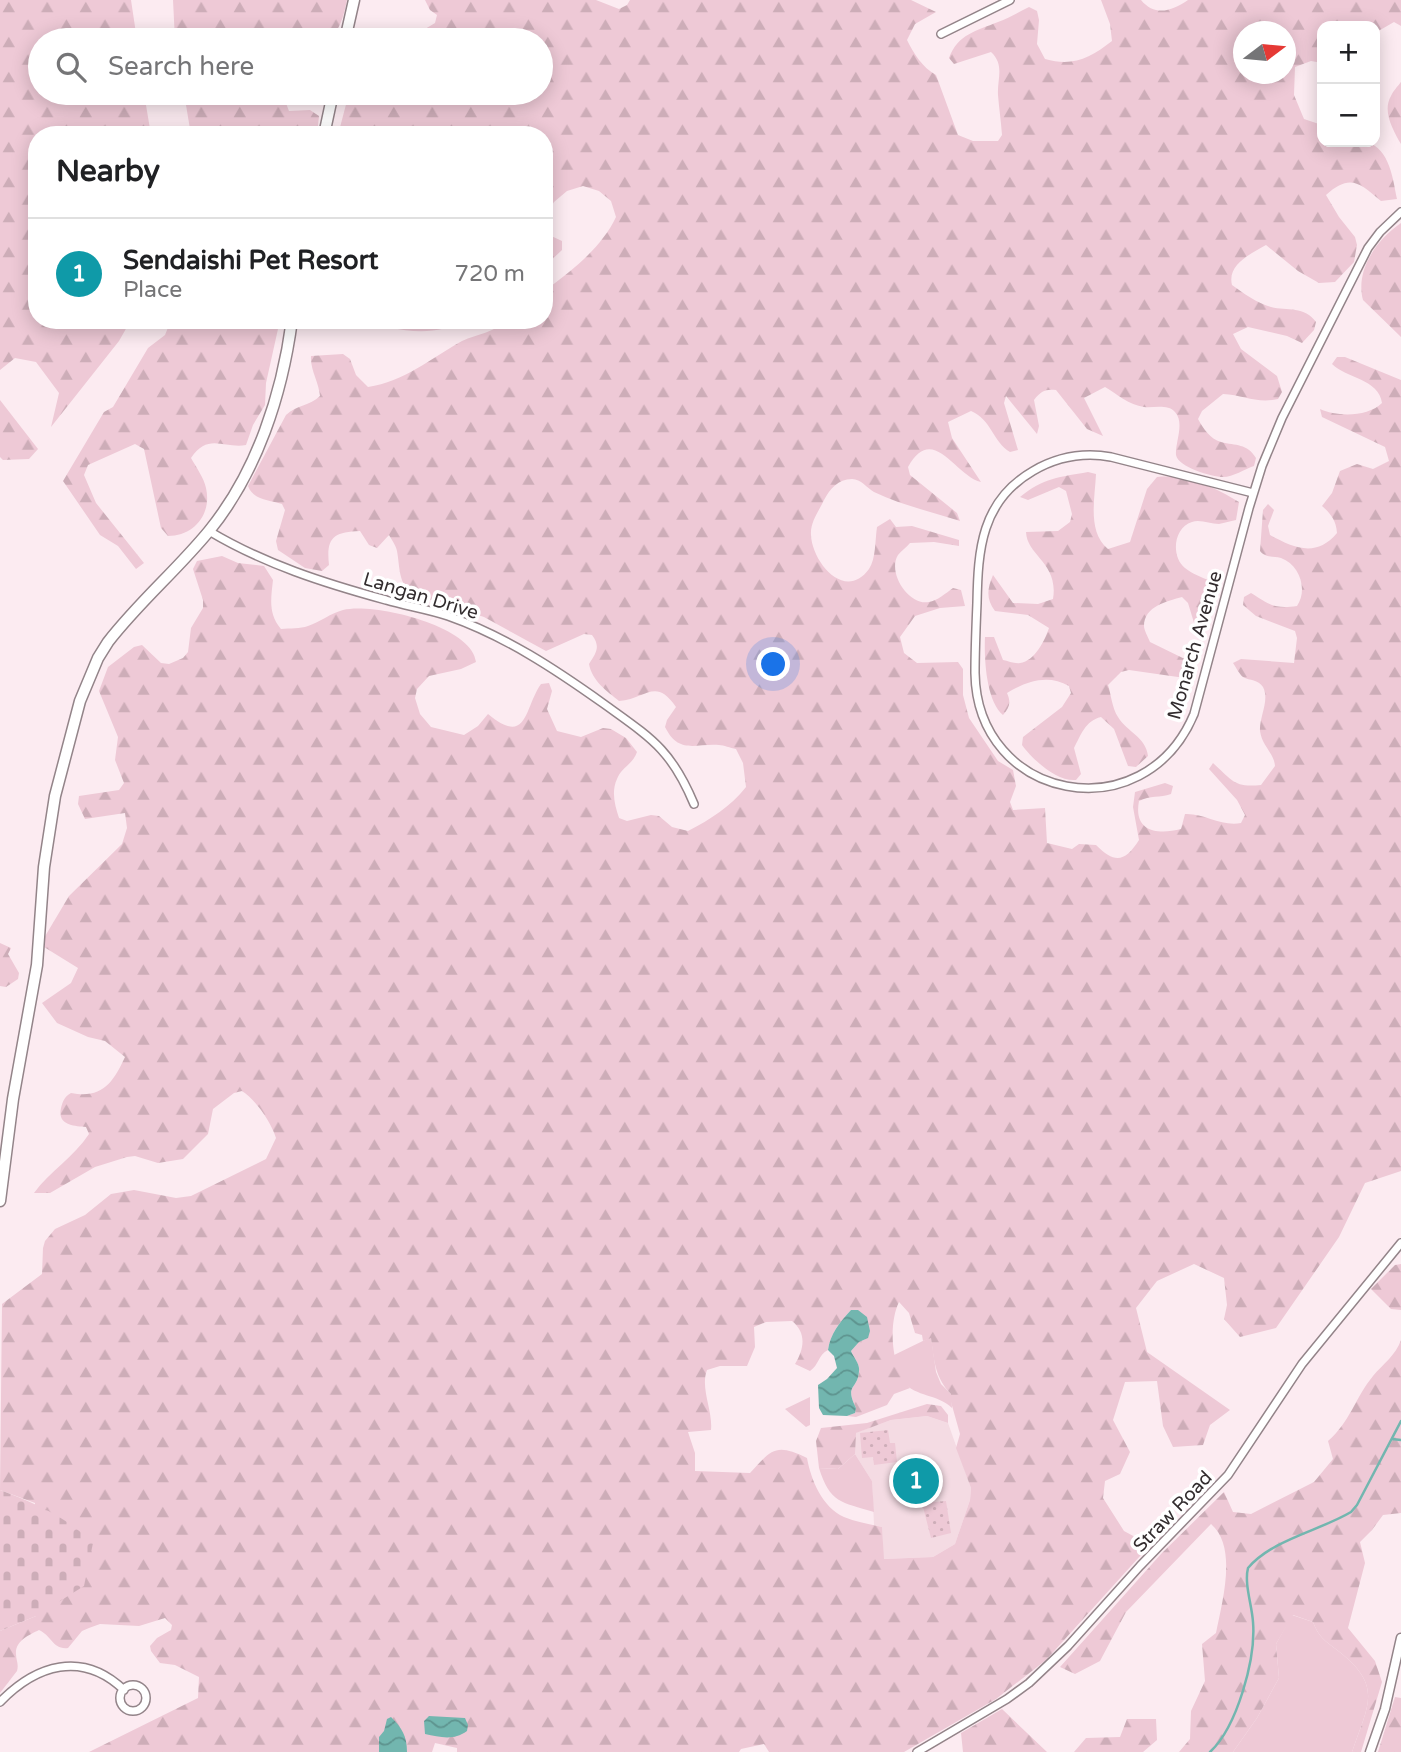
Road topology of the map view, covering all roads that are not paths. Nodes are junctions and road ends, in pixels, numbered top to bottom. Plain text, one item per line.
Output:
1 (354, 0) edge
2 (1010, 0) edge
3 (348, 28) edge
4 (941, 34) dead end
5 (330, 105) edge
6 (326, 126) edge
7 (1401, 212) edge
8 (290, 329) edge
9 (1253, 494) junction
10 (209, 531) junction
11 (694, 804) dead end
12 (0, 1202) edge
13 (1401, 1243) edge
14 (1401, 1638) edge
15 (124, 1690) dead end
16 (0, 1702) edge
17 (917, 1752) edge
18 (1370, 1752) edge

1 - 3 main road
2 - 4 street
5 - 6 main road
7 - 9 street, Monarch Avenue
8 - 10 main road
9 - 9 street, Monarch Avenue
10 - 11 street, Langan Drive
10 - 12 main road
13 - 17 street, Straw Road
14 - 18 street
15 - 16 street

